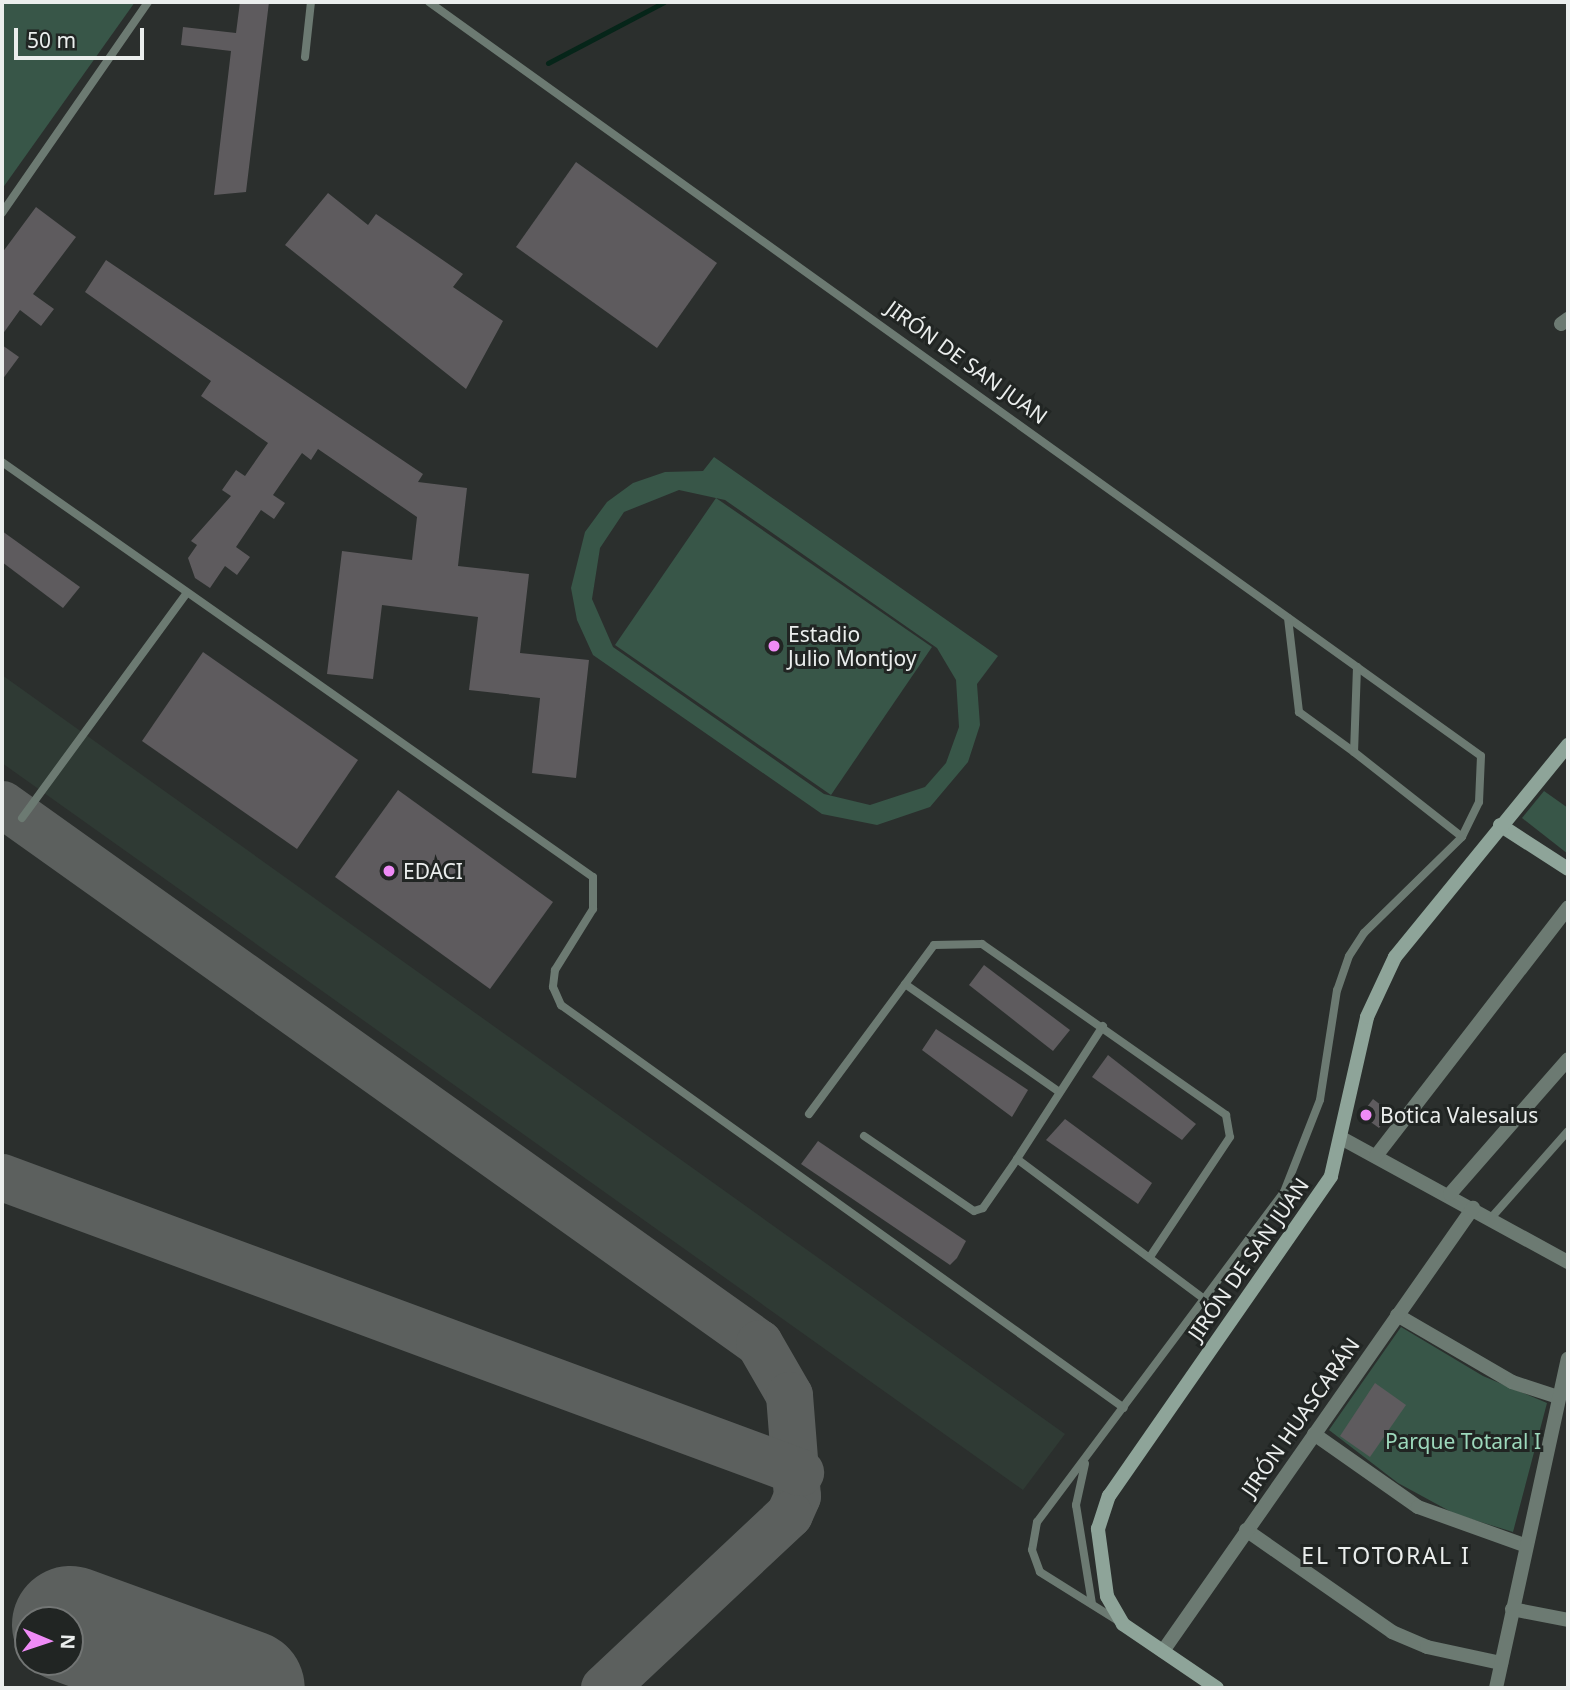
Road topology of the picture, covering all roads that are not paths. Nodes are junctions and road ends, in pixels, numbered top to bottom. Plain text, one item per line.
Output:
1 (148, 2) edge
2 (311, 2) edge
3 (429, 2) edge
4 (304, 57) dead end
5 (2, 213) edge
6 (2, 462) edge
7 (186, 595) junction
8 (1289, 618) junction
9 (1357, 667) junction
10 (1568, 745) edge
11 (1354, 751) junction
12 (22, 818) dead end
13 (1500, 825) junction
14 (1462, 837) junction
15 (1568, 869) edge
16 (1568, 908) edge
17 (905, 984) junction
18 (1103, 1026) junction
19 (1568, 1059) edge
20 (1059, 1092) junction
21 (809, 1114) dead end
22 (1568, 1131) edge
23 (864, 1136) dead end
24 (1343, 1139) junction
25 (1376, 1156) junction
26 (1017, 1158) junction
27 (1450, 1194) junction
28 (1473, 1208) junction
29 (1491, 1218) junction
30 (1150, 1257) junction
31 (1568, 1262) edge
32 (1204, 1299) junction
33 (1398, 1315) junction
34 (1568, 1359) edge
35 (1558, 1397) junction
36 (1124, 1408) junction
37 (1314, 1434) junction
38 (1086, 1461) junction
39 (1246, 1530) junction
40 (1524, 1545) junction
41 (1092, 1604) junction
42 (1512, 1609) junction
43 (1568, 1620) edge
44 (1124, 1624) junction
45 (1163, 1651) junction
46 (1501, 1663) junction
47 (1217, 1688) edge
48 (1496, 1688) edge

1 - 5 lane
2 - 4 lane
3 - 8 lane, JIRÓN DE SAN JUAN
6 - 7 lane
7 - 12 lane
7 - 36 lane
8 - 9 lane, JIRÓN DE SAN JUAN
8 - 11 lane
9 - 11 lane
9 - 14 lane, JIRÓN DE SAN JUAN
10 - 13 street, JIRÓN DE SAN JUAN
11 - 14 lane
13 - 15 street
13 - 24 street, JIRÓN DE SAN JUAN
14 - 32 lane
16 - 25 street
17 - 18 lane
17 - 20 lane
17 - 21 lane
18 - 20 lane
18 - 30 lane
19 - 27 street
20 - 26 lane
22 - 29 lane
23 - 26 lane
24 - 25 street
24 - 44 street, JIRÓN DE SAN JUAN
25 - 27 street
26 - 30 lane
27 - 28 street
28 - 29 street
28 - 33 street, JIRÓN HUASCARÁN
29 - 31 street
30 - 32 lane
32 - 36 lane
33 - 35 street
33 - 37 street, JIRÓN HUASCARÁN
34 - 35 street
35 - 40 street
36 - 38 lane
37 - 39 street, JIRÓN HUASCARÁN
37 - 40 street
38 - 41 lane
38 - 41 lane
39 - 45 street, JIRÓN HUASCARÁN
39 - 46 street
40 - 42 street
41 - 44 lane
42 - 43 street
42 - 46 street
44 - 45 street
45 - 47 street
46 - 48 street

